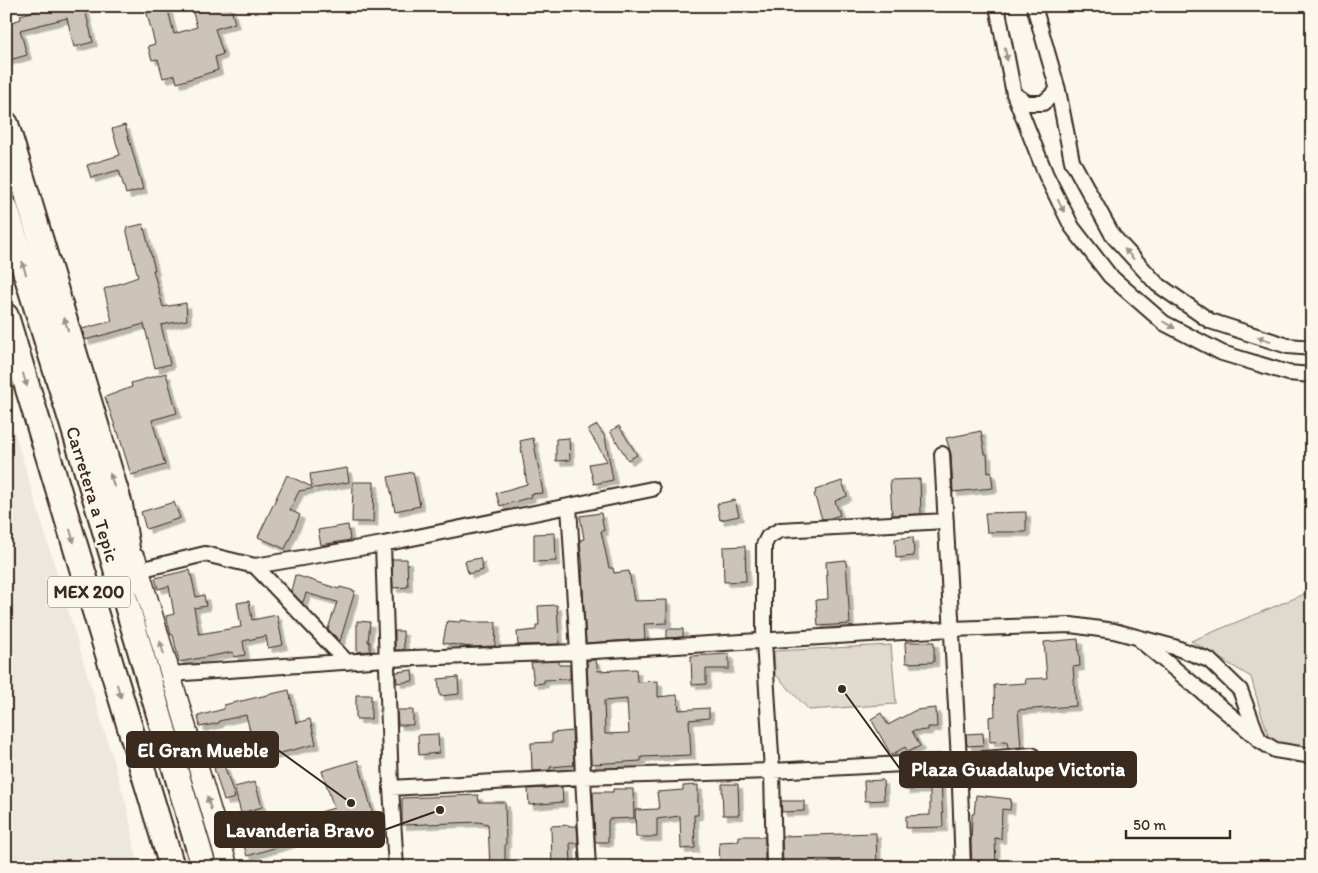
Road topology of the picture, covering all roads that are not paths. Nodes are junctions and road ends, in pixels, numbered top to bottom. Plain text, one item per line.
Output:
1 (1034, 6) edge
2 (998, 7) edge
3 (1058, 90) junction
4 (1014, 94) junction
5 (6, 124) edge
6 (6, 204) edge
7 (6, 209) edge
8 (49, 266) junction
9 (6, 316) edge
10 (1312, 348) edge
11 (1312, 374) edge
12 (942, 454) dead end
13 (652, 489) dead end
14 (120, 505) junction
15 (569, 506) junction
16 (946, 521) junction
17 (383, 544) junction
18 (255, 566) junction
19 (139, 570) junction
20 (951, 629) junction
21 (1138, 638) junction
22 (764, 641) junction
23 (578, 652) junction
24 (386, 660) junction
25 (346, 662) junction
26 (160, 678) junction
27 (1259, 740) junction
28 (1032, 755) dead end
29 (1312, 756) edge
30 (959, 761) junction
31 (772, 771) junction
32 (583, 777) junction
33 (391, 788) junction
34 (151, 796) junction
35 (166, 867) edge
36 (172, 867) edge
37 (204, 867) edge
38 (228, 867) edge
39 (396, 867) edge
40 (588, 867) edge
41 (774, 867) edge
42 (963, 867) edge

1 - 3 street
2 -> 4 street
3 - 4 street
10 -> 3 street
4 -> 11 street
5 - 8 highway
6 - 8 highway
26 -> 7 highway, Carretera a Tepic / MEX 200
14 -> 8 highway
9 -> 34 highway, Carretera a Tepic / MEX 200
12 - 16 street
13 - 15 street
14 - 19 main road
14 - 26 highway
15 - 17 street
15 - 23 street
16 - 20 street
16 - 22 street
17 - 18 street
17 - 24 street
18 - 19 street
18 - 25 street
26 -> 19 main road
20 - 21 street
20 - 22 street
20 - 30 street
21 - 27 street
21 - 27 street
22 - 23 street
22 - 31 street
23 - 24 street
23 - 32 street
24 - 25 street
24 - 33 street
25 - 26 street
26 - 37 highway, Carretera a Tepic / MEX 200
38 -> 26 main road
27 - 29 street
28 - 30 street
30 - 31 street
30 - 42 street
31 - 32 street
31 - 41 street
32 - 33 street
32 - 40 street
33 - 39 street
34 - 35 highway
34 - 36 highway, Carretera a Tepic / MEX 200

